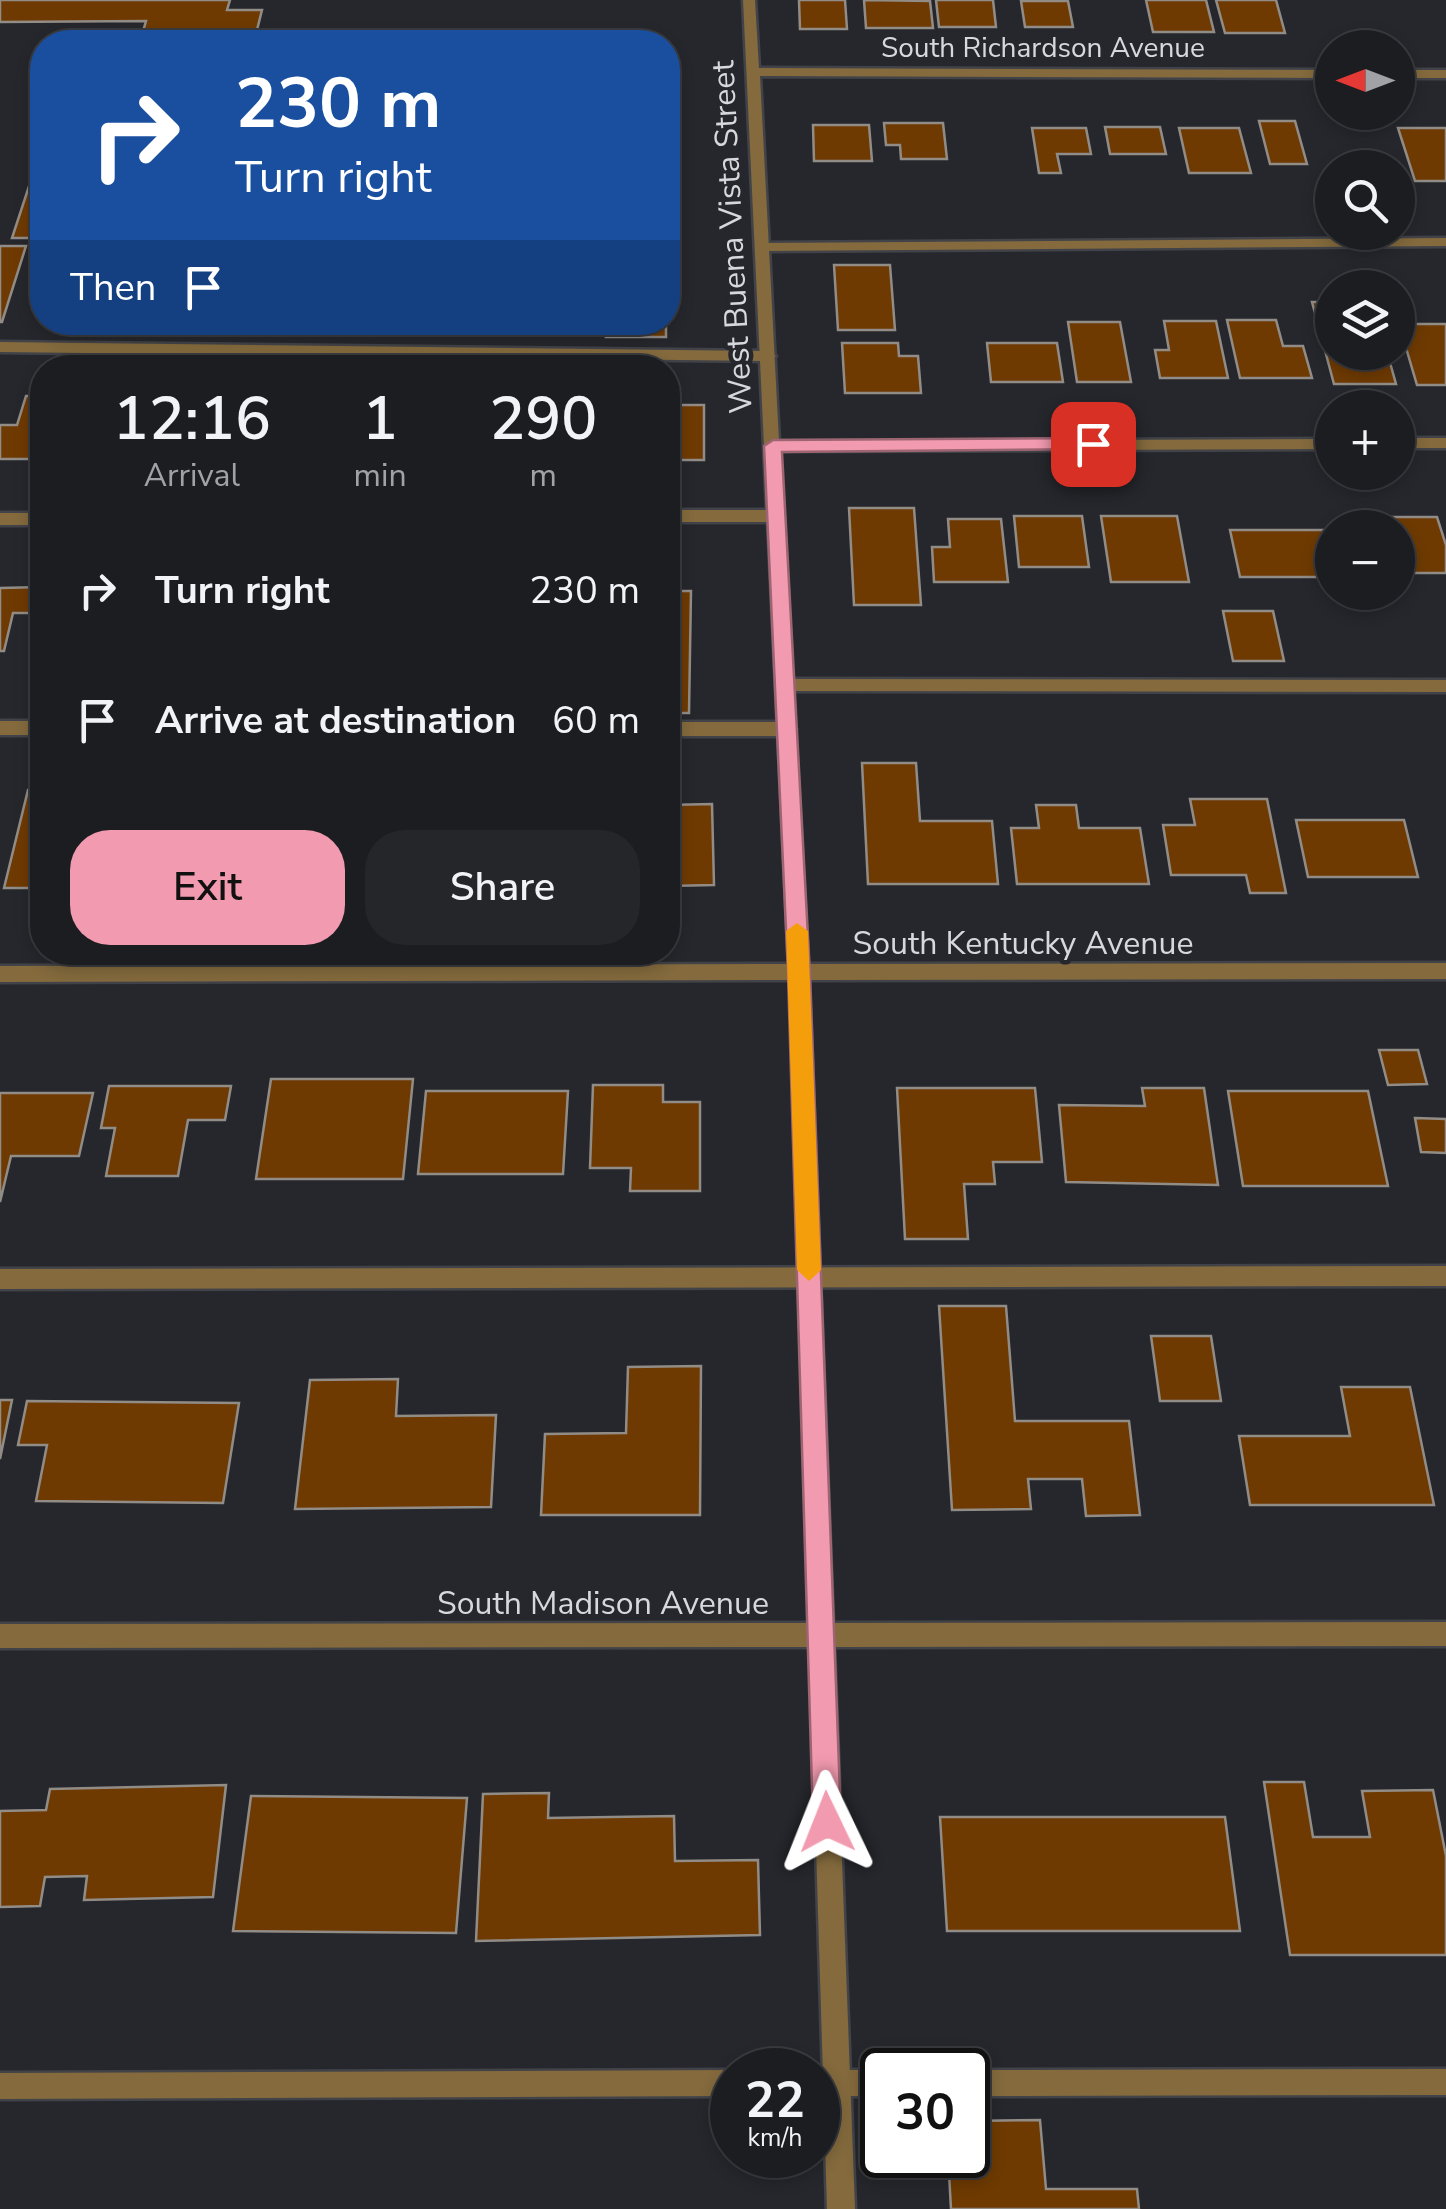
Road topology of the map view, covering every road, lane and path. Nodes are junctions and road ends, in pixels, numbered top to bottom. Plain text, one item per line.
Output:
1 (749, 0) edge
2 (753, 72) junction
3 (1315, 74) edge
4 (1415, 74) edge
5 (1446, 74) edge
6 (1446, 242) edge
7 (762, 247) junction
8 (0, 347) edge
9 (768, 356) junction
10 (1446, 443) edge
11 (1315, 444) edge
12 (1415, 444) edge
13 (773, 446) junction
14 (680, 516) edge
15 (776, 516) junction
16 (0, 519) edge
17 (30, 519) edge
18 (785, 685) junction
19 (1446, 686) edge
20 (0, 728) edge
21 (30, 728) edge
22 (680, 729) edge
23 (787, 730) junction
24 (1446, 971) edge
25 (0, 974) edge
26 (799, 974) junction
27 (1446, 1276) edge
28 (0, 1279) edge
29 (810, 1280) junction
30 (1446, 1634) edge
31 (0, 1636) edge
32 (821, 1636) junction
33 (827, 2048) edge
34 (1446, 2082) edge
35 (990, 2083) edge
36 (710, 2084) edge
37 (0, 2086) edge
38 (837, 2178) edge
39 (840, 2209) edge

1 - 2 street, West Buena Vista Street
2 - 3 street, South Richardson Avenue
2 - 7 street, West Buena Vista Street
4 - 5 street
6 - 7 street
7 - 9 street, West Buena Vista Street
8 - 9 street
9 - 13 street, West Buena Vista Street
10 - 12 street
11 - 13 street
13 - 15 street, West Buena Vista Street
14 - 15 street
15 - 18 street, West Buena Vista Street
16 - 17 street
18 - 19 street
18 - 23 street, West Buena Vista Street
20 - 21 street
22 - 23 street
23 - 26 street, West Buena Vista Street
24 - 26 street, South Kentucky Avenue
25 - 26 street, South Kentucky Avenue
26 - 29 street, West Buena Vista Street
27 - 29 street
28 - 29 street
29 - 32 street, West Buena Vista Street
30 - 32 street, South Madison Avenue
31 - 32 street, South Madison Avenue
32 - 33 street, West Buena Vista Street
34 - 35 street
36 - 37 street
38 - 39 street, West Buena Vista Street

